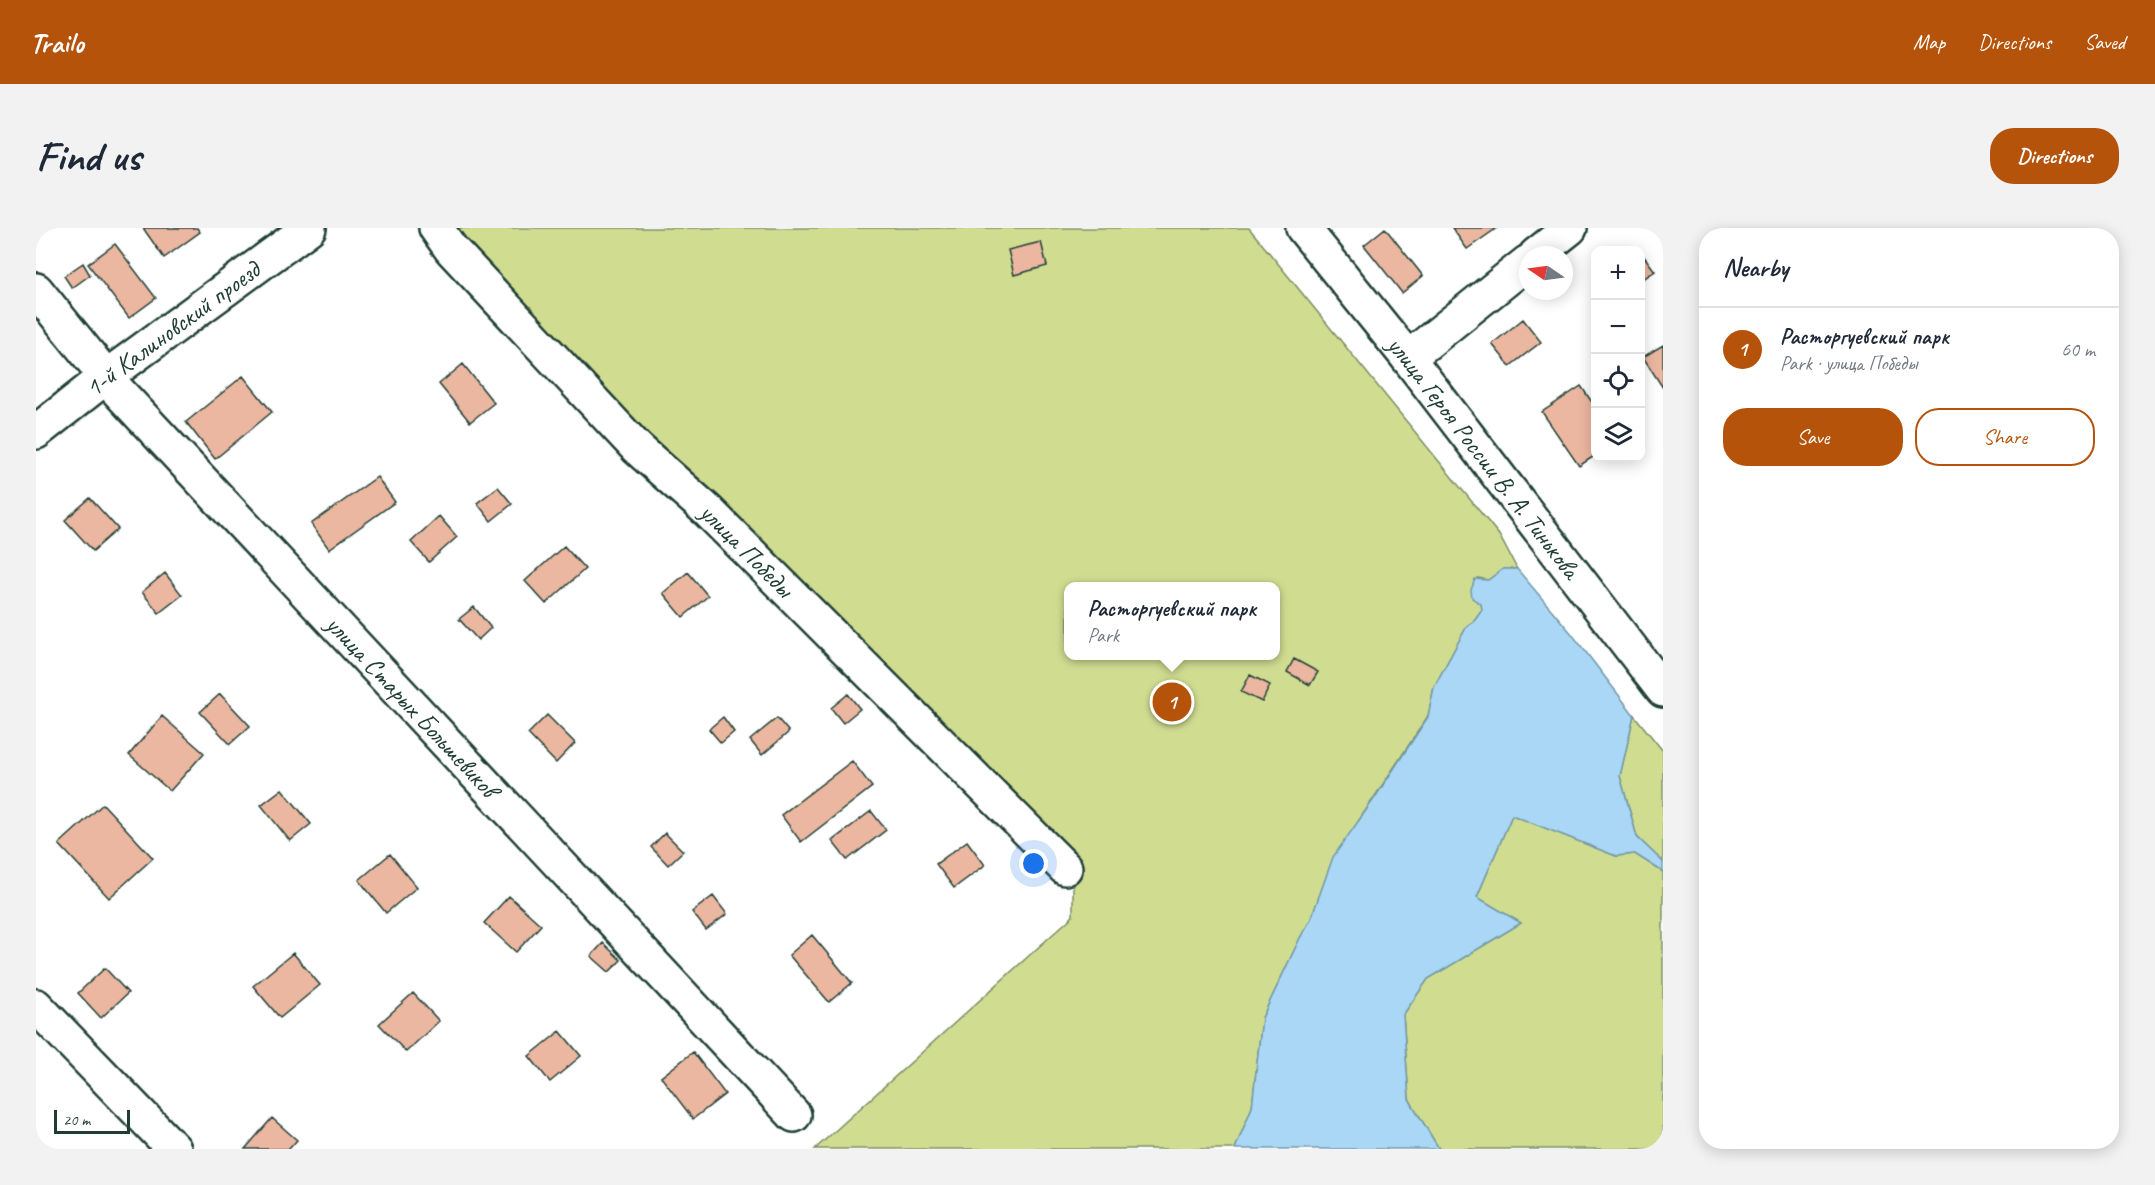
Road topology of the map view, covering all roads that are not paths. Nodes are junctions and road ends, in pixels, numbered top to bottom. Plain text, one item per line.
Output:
1 (309, 228) edge
2 (436, 228) edge
3 (1304, 228) edge
4 (1570, 228) edge
5 (1547, 246) edge
6 (1519, 269) edge
7 (36, 290) edge
8 (1408, 358) junction
9 (108, 376) junction
10 (36, 432) edge
11 (1663, 690) edge
12 (1065, 868) dead end
13 (36, 1006) edge
14 (794, 1115) dead end
15 (174, 1149) edge

1 - 9 street, 1-й Калиновский проезд
2 - 12 street, улица Победы
3 - 8 street, улица Героя России В. А. Тинькова
4 - 5 street
6 - 8 street
7 - 9 street, улица Старых Большевиков
8 - 11 street, улица Героя России В. А. Тинькова
9 - 10 street, 1-й Калиновский проезд
9 - 14 street, улица Старых Большевиков
13 - 15 street

